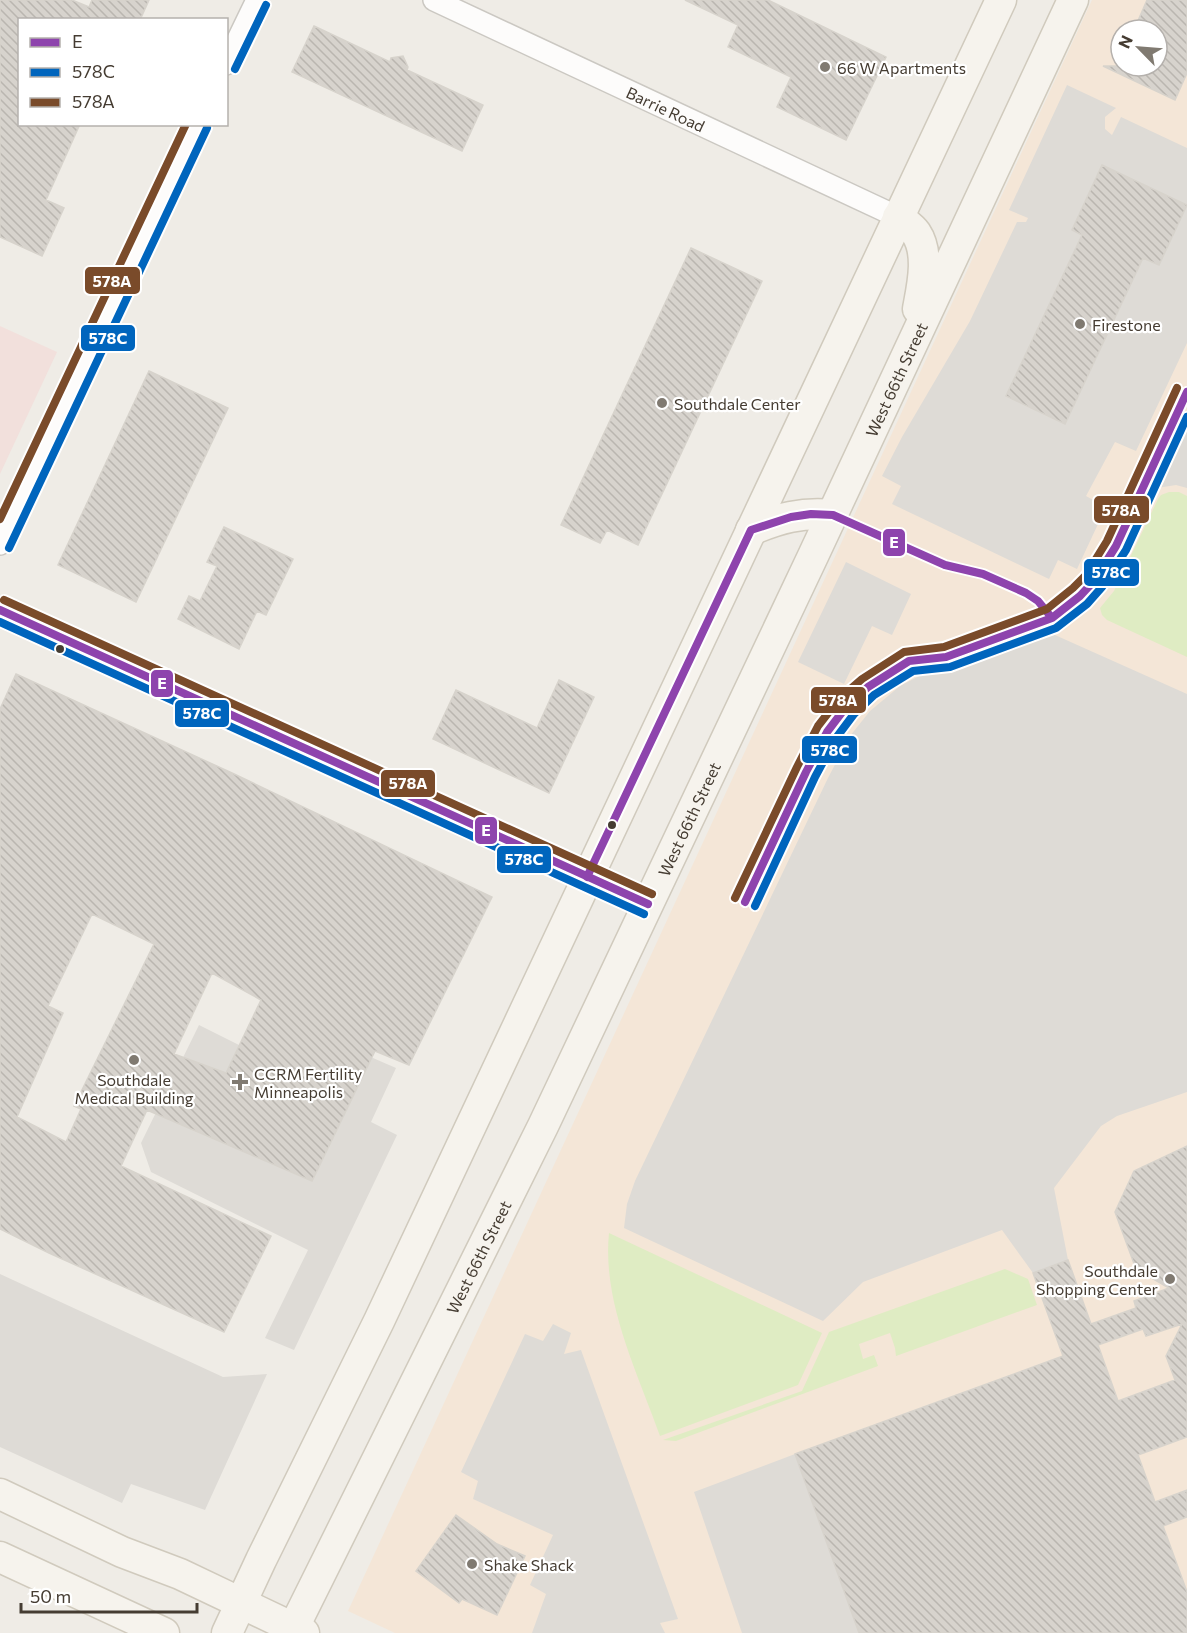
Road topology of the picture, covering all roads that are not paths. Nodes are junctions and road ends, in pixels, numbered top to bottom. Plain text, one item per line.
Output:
1 (257, 0) edge
2 (434, 0) edge
3 (1001, 0) edge
4 (1073, 0) edge
5 (228, 60) edge
6 (197, 126) edge
7 (898, 217) junction
8 (912, 345) junction
9 (833, 514) junction
10 (751, 530) junction
11 (0, 544) edge
12 (0, 610) edge
13 (587, 877) junction
14 (648, 904) junction
15 (0, 1494) edge
16 (0, 1557) edge
17 (241, 1603) junction
18 (296, 1631) edge
19 (164, 1633) edge
20 (227, 1633) edge

1 - 5 street
2 - 7 street, Barrie Road
3 - 7 main road
4 - 8 main road, West 66th Street
6 - 11 street
7 - 8 main road
7 - 10 main road
8 - 9 main road, West 66th Street
9 - 10 main road
9 - 14 main road, West 66th Street
10 - 13 main road
12 - 13 street
13 - 14 street
13 - 17 main road
14 - 18 main road, West 66th Street
15 - 17 main road
16 - 19 main road
17 - 18 main road
17 - 20 main road

